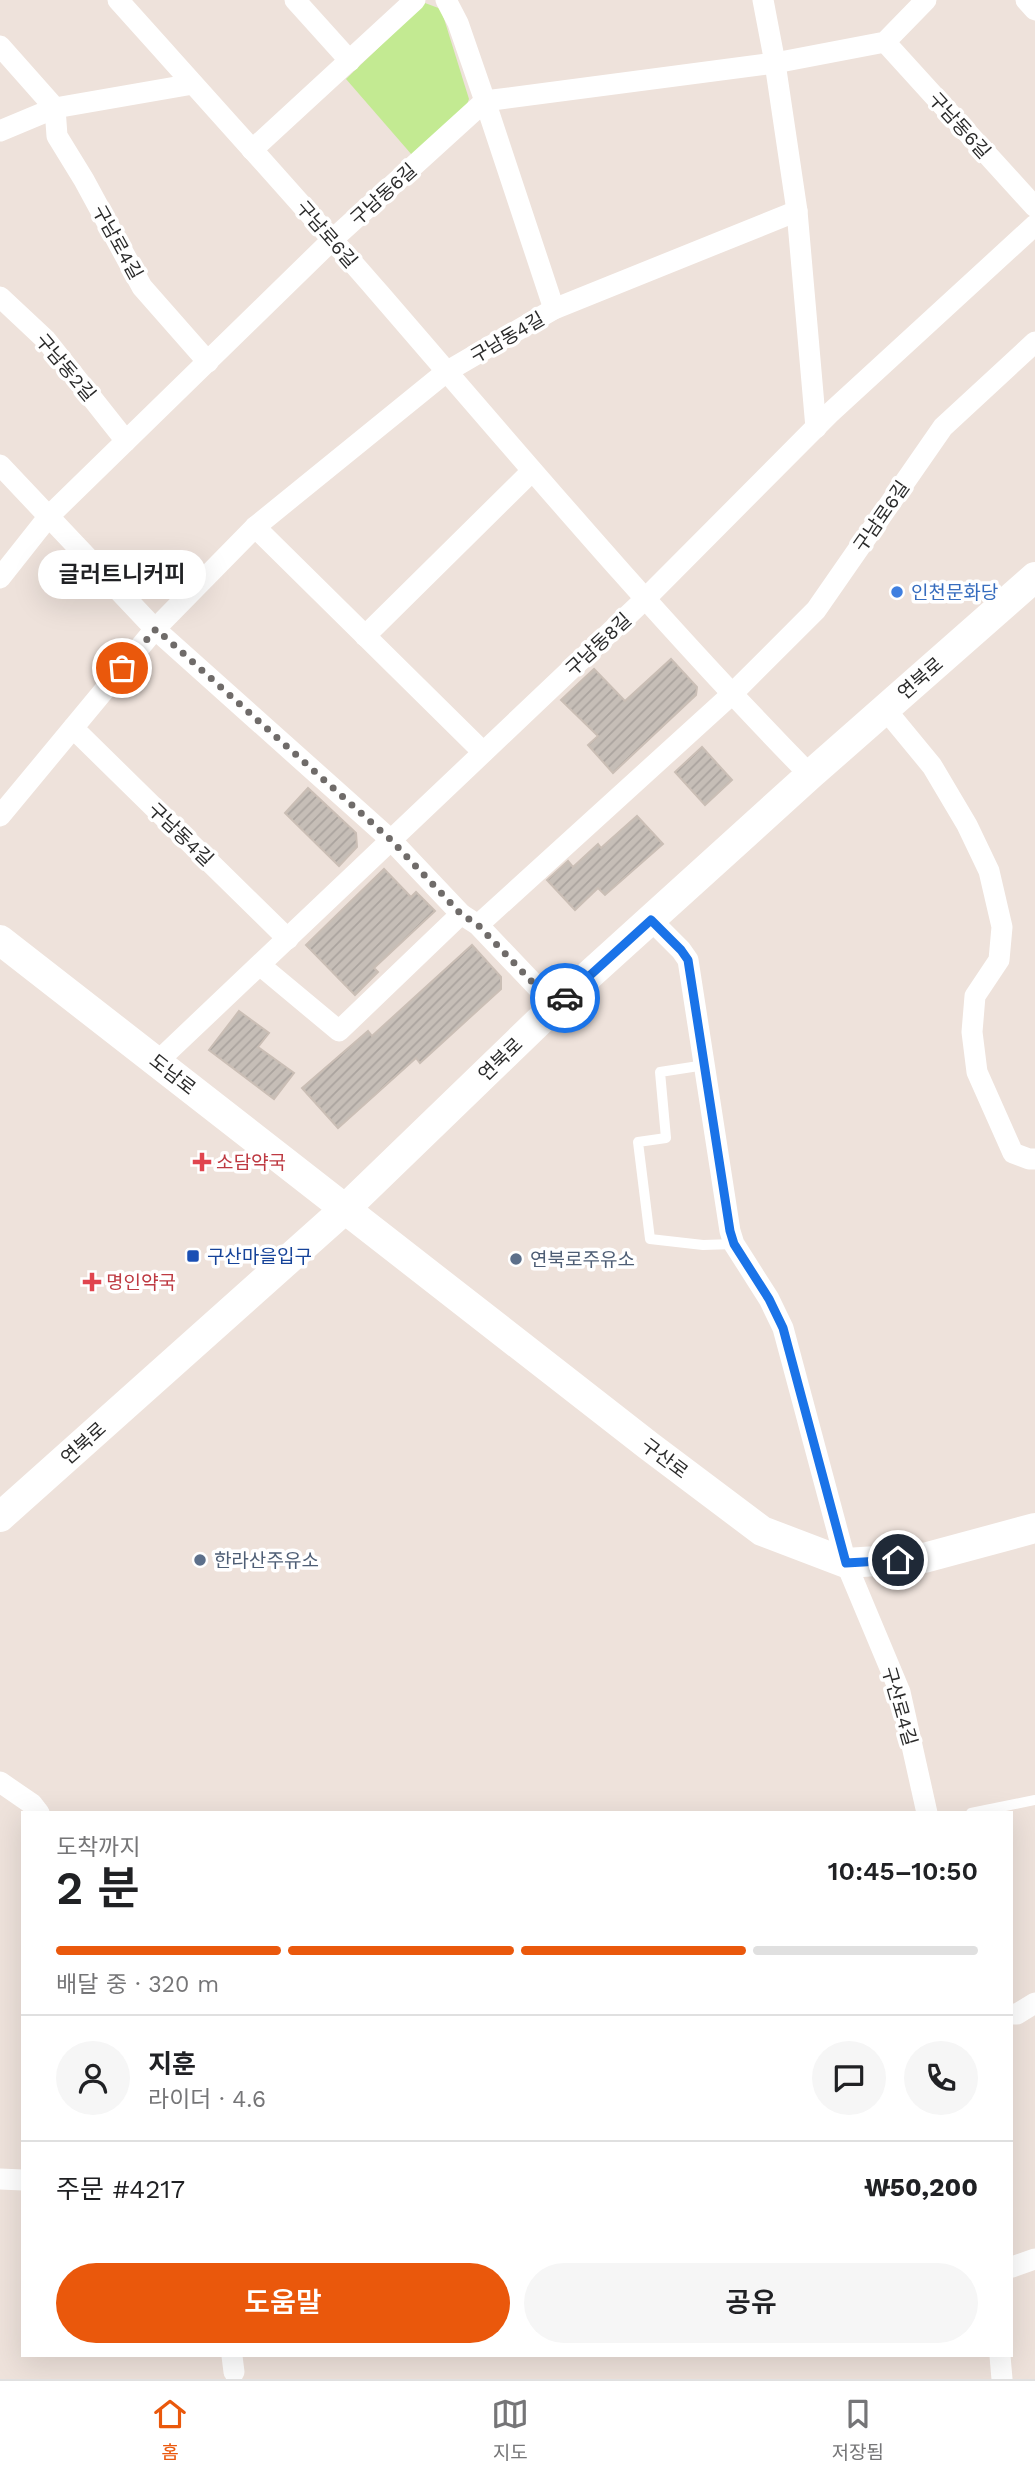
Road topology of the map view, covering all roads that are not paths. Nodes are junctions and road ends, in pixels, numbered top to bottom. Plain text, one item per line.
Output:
1 (118, 0) edge
2 (295, 0) edge
3 (415, 0) edge
4 (446, 0) edge
5 (764, 0) edge
6 (926, 0) edge
7 (1026, 0) edge
8 (1035, 10) edge
9 (885, 42) junction
10 (0, 46) edge
11 (350, 61) junction
12 (775, 63) junction
13 (193, 84) junction
14 (485, 101) junction
15 (55, 108) junction
16 (0, 131) edge
17 (252, 149) junction
18 (1035, 207) edge
19 (797, 211) junction
20 (1035, 225) edge
21 (332, 240) junction
22 (0, 297) edge
23 (554, 309) junction
24 (1035, 342) edge
25 (208, 362) junction
26 (446, 372) junction
27 (816, 428) junction
28 (126, 442) junction
29 (0, 465) edge
30 (532, 471) junction
31 (49, 516) junction
32 (255, 527) junction
33 (1035, 577) edge
34 (0, 578) edge
35 (644, 600) junction
36 (156, 629) junction
37 (365, 636) junction
38 (731, 695) junction
39 (885, 709) junction
40 (73, 728) junction
41 (483, 752) junction
42 (810, 775) junction
43 (0, 816) edge
44 (391, 840) junction
45 (469, 919) junction
46 (651, 920) junction
47 (288, 939) junction
48 (0, 940) edge
49 (261, 966) junction
50 (555, 1006) junction
51 (157, 1062) junction
52 (705, 1065) junction
53 (1035, 1159) edge
54 (346, 1208) junction
55 (734, 1244) junction
56 (0, 1517) edge
57 (1035, 1528) edge
58 (846, 1563) junction
59 (0, 1782) edge
60 (1035, 1800) edge
61 (37, 1811) edge
62 (927, 1811) edge
63 (981, 1811) edge
64 (1035, 2003) edge
65 (1013, 2014) edge
66 (0, 2179) edge
67 (21, 2180) edge
68 (1035, 2259) edge
69 (1013, 2267) edge
70 (1000, 2357) edge
71 (1002, 2379) edge

1 - 13 street, 구남로6길
2 - 11 street
3 - 11 street
4 - 14 street
5 - 12 street
6 - 9 street
7 - 8 street
9 - 12 street
9 - 18 street, 구남동6길
10 - 15 street
11 - 17 street
12 - 14 street
12 - 19 street
13 - 15 street
13 - 17 street, 구남로6길
14 - 21 street, 구남동6길
14 - 23 street
15 - 16 street
15 - 25 street, 구남로4길
17 - 21 street, 구남로6길
19 - 23 street, 구남동4길
19 - 27 street
20 - 27 street, 구남동8길
21 - 25 street, 구남동6길
21 - 26 street, 구남로6길
22 - 28 street, 구남동2길
23 - 26 street, 구남동4길
24 - 38 street, 구남로6길
25 - 28 street, 구남동6길
26 - 30 street, 구남로6길
26 - 32 street, 구남동4길
27 - 35 street, 구남동8길
28 - 31 street, 구남동6길
29 - 31 street
30 - 35 street, 구남로6길
30 - 37 street
31 - 34 street, 구남동6길
31 - 36 street
32 - 36 street, 구남동4길
32 - 37 street
33 - 39 main road, 연북로
35 - 38 street, 구남로6길
35 - 41 street, 구남동8길
36 - 40 street, 구남동4길
36 - 44 street
37 - 41 street
38 - 42 street, 구남로6길
38 - 45 street, 구남로6길
39 - 42 main road, 연북로
39 - 53 street
40 - 43 street, 구남동4길
40 - 47 street, 구남동4길
41 - 44 street, 구남동8길
42 - 46 main road, 연북로
44 - 45 street
44 - 47 street, 구남동8길
45 - 49 street, 구남로6길
45 - 50 street
46 - 50 main road, 연북로
46 - 52 street
47 - 49 street, 구남동8길
48 - 51 main road, 도남로
49 - 51 street, 구남동8길
50 - 54 main road, 연북로
51 - 54 main road, 도남로
52 - 55 street
52 - 55 lane
54 - 56 main road, 연북로
54 - 58 main road, 구산로
55 - 58 street, 구산로4길
57 - 58 main road, 구산로
58 - 62 street, 구산로4길
59 - 61 street
60 - 63 lane
64 - 65 street
66 - 67 street
68 - 69 street
70 - 71 street

